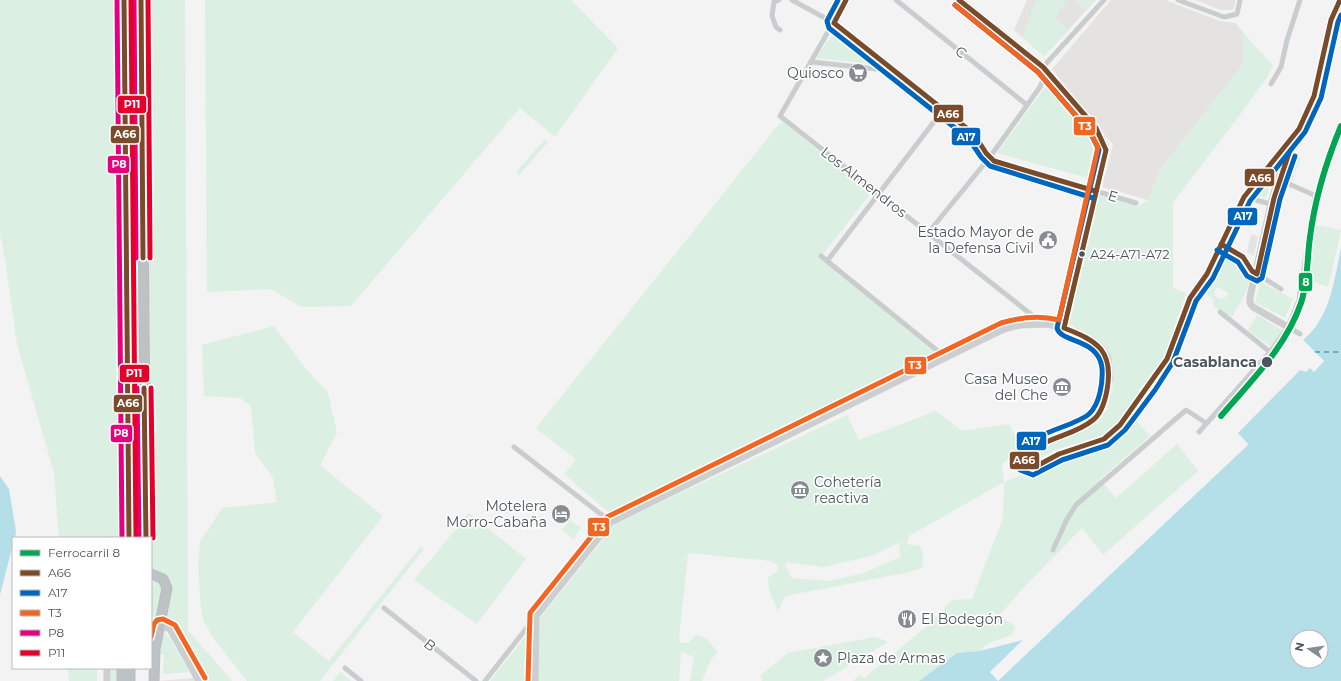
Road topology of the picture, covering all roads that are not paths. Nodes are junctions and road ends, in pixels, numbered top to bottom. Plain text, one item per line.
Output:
1 (124, 0) edge
2 (141, 0) edge
3 (779, 0) edge
4 (792, 0) edge
5 (846, 0) edge
6 (896, 0) edge
7 (959, 0) edge
8 (1104, 0) edge
9 (1178, 0) edge
10 (1240, 0) edge
11 (1300, 0) edge
12 (1340, 0) edge
13 (834, 23) junction
14 (780, 30) dead end
15 (812, 62) junction
16 (1045, 69) junction
17 (894, 71) junction
18 (1271, 84) dead end
19 (1027, 105) junction
20 (943, 110) junction
21 (1299, 129) junction
22 (990, 157) junction
23 (1278, 179) junction
24 (1095, 191) junction
25 (879, 193) junction
26 (1244, 197) junction
27 (1136, 203) dead end
28 (1271, 204) junction
29 (928, 233) junction
30 (1221, 244) junction
31 (821, 256) dead end
32 (827, 261) junction
33 (1254, 273) junction
34 (1281, 289) dead end
35 (1067, 312) junction
36 (1220, 312) dead end
37 (1066, 320) junction
38 (1045, 323) junction
39 (1288, 327) junction
40 (1064, 328) junction
41 (1076, 332) junction
42 (1300, 334) dead end
43 (1270, 352) junction
44 (945, 357) junction
45 (1206, 423) junction
46 (1198, 432) dead end
47 (514, 447) dead end
48 (612, 522) junction
49 (129, 537) edge
50 (146, 537) edge
51 (1053, 550) dead end
52 (152, 574) edge
53 (384, 608) dead end
54 (536, 616) junction
55 (161, 626) junction
56 (152, 662) edge
57 (345, 668) dead end
58 (107, 669) edge
59 (122, 669) edge
60 (130, 669) edge
61 (151, 669) edge
62 (151, 669) edge
63 (107, 681) edge
64 (122, 681) edge
65 (130, 681) edge
66 (148, 681) edge
67 (154, 681) edge
68 (199, 681) edge
69 (361, 681) edge
70 (476, 681) edge
71 (485, 681) edge
72 (535, 681) edge

1 - 49 highway
2 - 50 highway
3 - 14 street
4 - 13 street
5 - 13 street
6 - 19 street, C
7 - 16 street
8 - 16 street
9 - 10 street
11 - 18 street
12 - 21 street
13 - 15 street
13 - 17 street
15 - 17 street
15 - 25 street, Los Almendros
16 - 19 street
16 - 24 street
17 - 20 street
19 - 22 street
20 - 22 street
20 - 25 street
21 - 23 street
21 - 26 street
22 - 24 street, E
22 - 29 street
23 - 28 street
23 - 39 street
24 - 27 street, E
24 - 35 street
25 - 29 street, Los Almendros
25 - 32 street
26 - 28 street
26 - 30 street
28 - 33 street
29 - 38 street, Los Almendros
30 - 33 street
30 - 41 street
31 - 32 street
32 - 44 street
33 - 34 street
33 - 39 street
35 - 37 street
35 - 38 street
36 - 43 street
37 - 40 street
37 - 41 street
38 - 40 street
38 - 44 street
39 - 42 street
39 - 43 street
40 - 41 street
43 - 45 street
44 - 48 street
45 - 46 street
45 - 51 street
47 - 48 street
48 - 54 street
52 - 55 highway
53 - 70 street, B
54 - 71 street
54 - 72 street
55 - 56 highway
55 - 68 street
57 - 69 street
58 - 63 street
59 - 64 highway
60 - 65 highway
61 - 66 highway
62 - 67 highway

